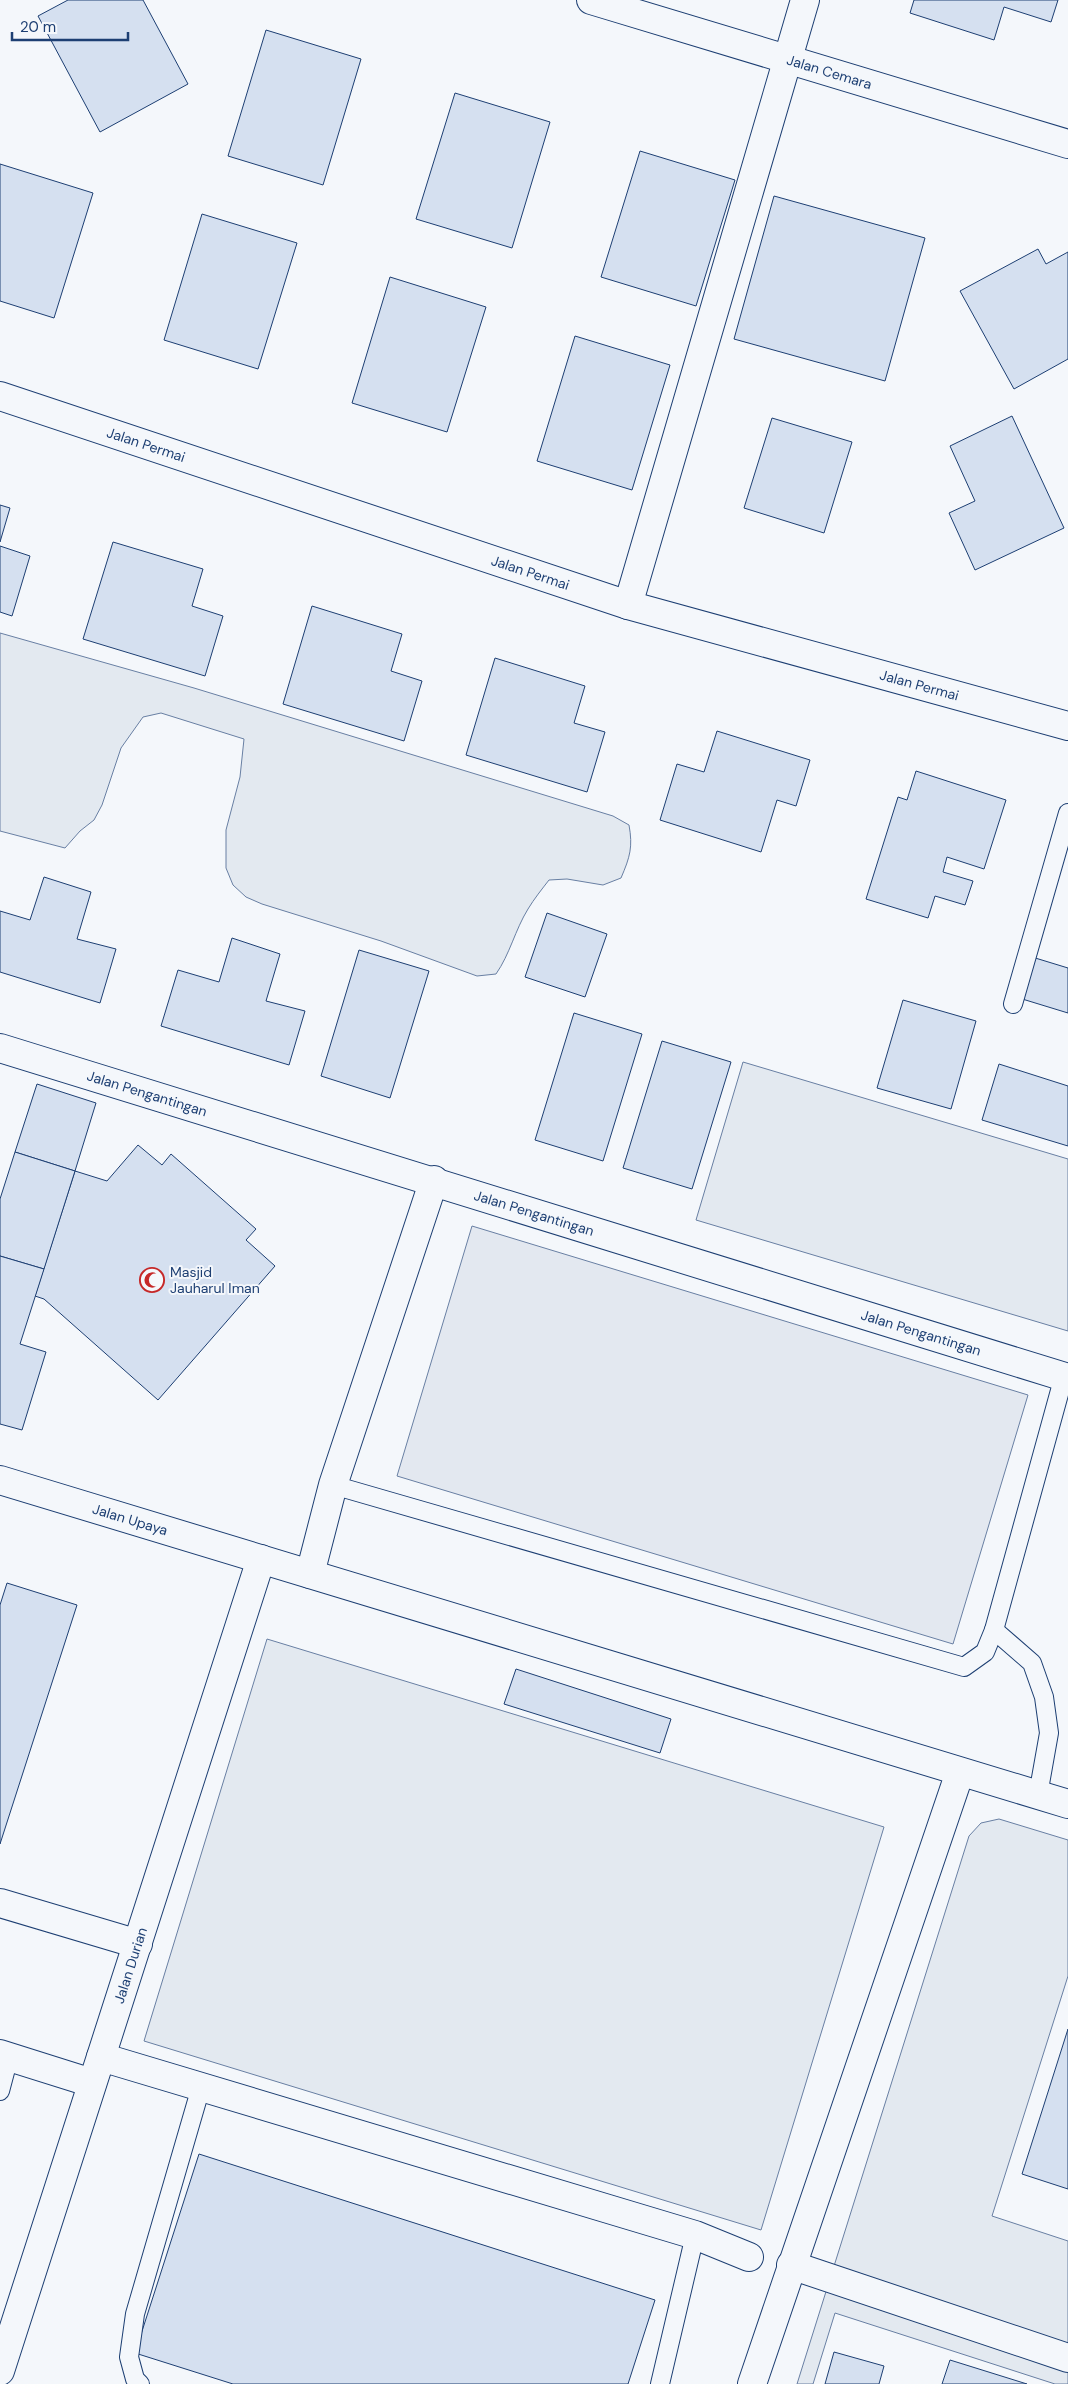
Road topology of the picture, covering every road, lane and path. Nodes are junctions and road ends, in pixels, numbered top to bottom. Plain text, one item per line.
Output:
1 (591, 0) edge
2 (805, 0) edge
3 (786, 59) junction
4 (1068, 144) edge
5 (0, 396) edge
6 (628, 604) junction
7 (1068, 726) edge
8 (1068, 813) edge
9 (1013, 1004) dead end
10 (0, 1048) edge
11 (434, 1180) junction
12 (1066, 1377) edge
13 (0, 1480) edge
14 (334, 1485) junction
15 (262, 1559) junction
16 (310, 1574) junction
17 (994, 1630) junction
18 (960, 1772) junction
19 (1038, 1795) junction
20 (1068, 1804) edge
21 (0, 1902) edge
22 (138, 1944) junction
23 (5, 2056) edge
24 (101, 2057) junction
25 (92, 2083) junction
26 (200, 2087) junction
27 (0, 2091) edge
28 (695, 2235) junction
29 (749, 2257) dead end
30 (791, 2265) junction
31 (1068, 2358) edge
32 (0, 2371) edge
33 (140, 2384) edge
34 (660, 2384) edge
35 (752, 2384) edge

1 - 3 street, Jalan Cemara
2 - 3 street
3 - 4 street, Jalan Cemara
3 - 6 street
5 - 6 street, Jalan Permai
6 - 7 street, Jalan Permai
8 - 9 lane
10 - 11 street, Jalan Pengantingan
11 - 12 street, Jalan Pengantingan
11 - 14 street
12 - 17 lane
13 - 15 street, Jalan Upaya
14 - 16 street
14 - 17 lane
15 - 16 street, Jalan Upaya
15 - 22 street, Jalan Durian
16 - 18 street, Jalan Upaya
17 - 19 lane
18 - 19 street, Jalan Upaya
18 - 30 street
19 - 20 street, Jalan Upaya
21 - 22 street
22 - 24 street, Jalan Durian
23 - 25 street
23 - 27 lane
24 - 25 street, Jalan Durian
24 - 26 street
25 - 32 street, Jalan Durian
26 - 28 street
26 - 33 lane
28 - 29 street
28 - 34 lane
30 - 31 street
30 - 35 street

